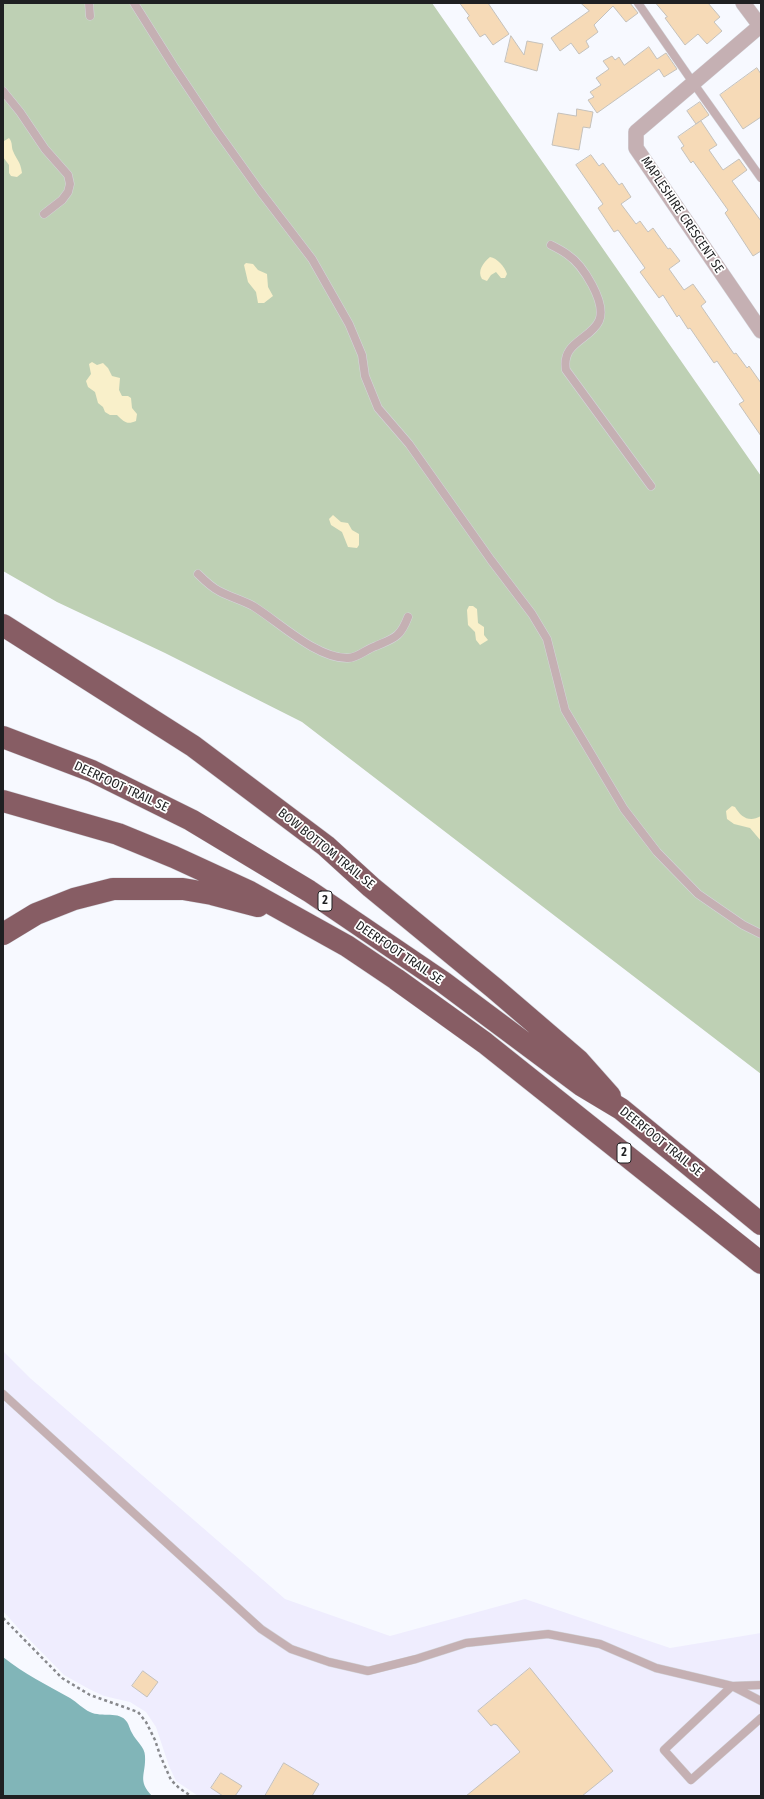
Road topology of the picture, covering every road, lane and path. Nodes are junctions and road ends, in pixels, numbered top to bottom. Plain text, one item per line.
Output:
1 (89, 3) edge
2 (134, 3) edge
3 (638, 3) edge
4 (743, 3) edge
5 (90, 16) dead end
6 (761, 27) edge
7 (694, 84) junction
8 (3, 91) edge
9 (761, 178) edge
10 (44, 214) dead end
11 (551, 245) dead end
12 (761, 331) edge
13 (651, 486) dead end
14 (198, 574) dead end
15 (408, 617) dead end
16 (3, 625) edge
17 (3, 737) edge
18 (3, 801) edge
19 (292, 915) junction
20 (3, 934) edge
21 (761, 934) edge
22 (621, 1109) junction
23 (761, 1224) edge
24 (761, 1263) edge
25 (3, 1394) edge
26 (3, 1618) edge
27 (761, 1685) edge
28 (732, 1686) junction
29 (761, 1701) edge
30 (761, 1718) edge
31 (191, 1796) edge

1 - 5 lane
2 - 21 lane
3 - 7 lane
4 - 6 street
6 - 7 street, MAPLESHIRE CRESCENT SE
7 - 9 lane
7 - 12 street, MAPLESHIRE CRESCENT SE
8 - 10 lane
11 - 13 lane
14 - 15 lane
16 - 22 highway, BOW BOTTOM TRAIL SE
17 - 22 highway, DEERFOOT TRAIL SE / 2
18 - 19 highway, DEERFOOT TRAIL SE / 2
19 - 20 highway
19 - 24 highway, DEERFOOT TRAIL SE / 2
22 - 23 highway, DEERFOOT TRAIL SE / 2
25 - 28 lane
26 - 31 path
27 - 28 lane
28 - 29 lane
28 - 30 lane

